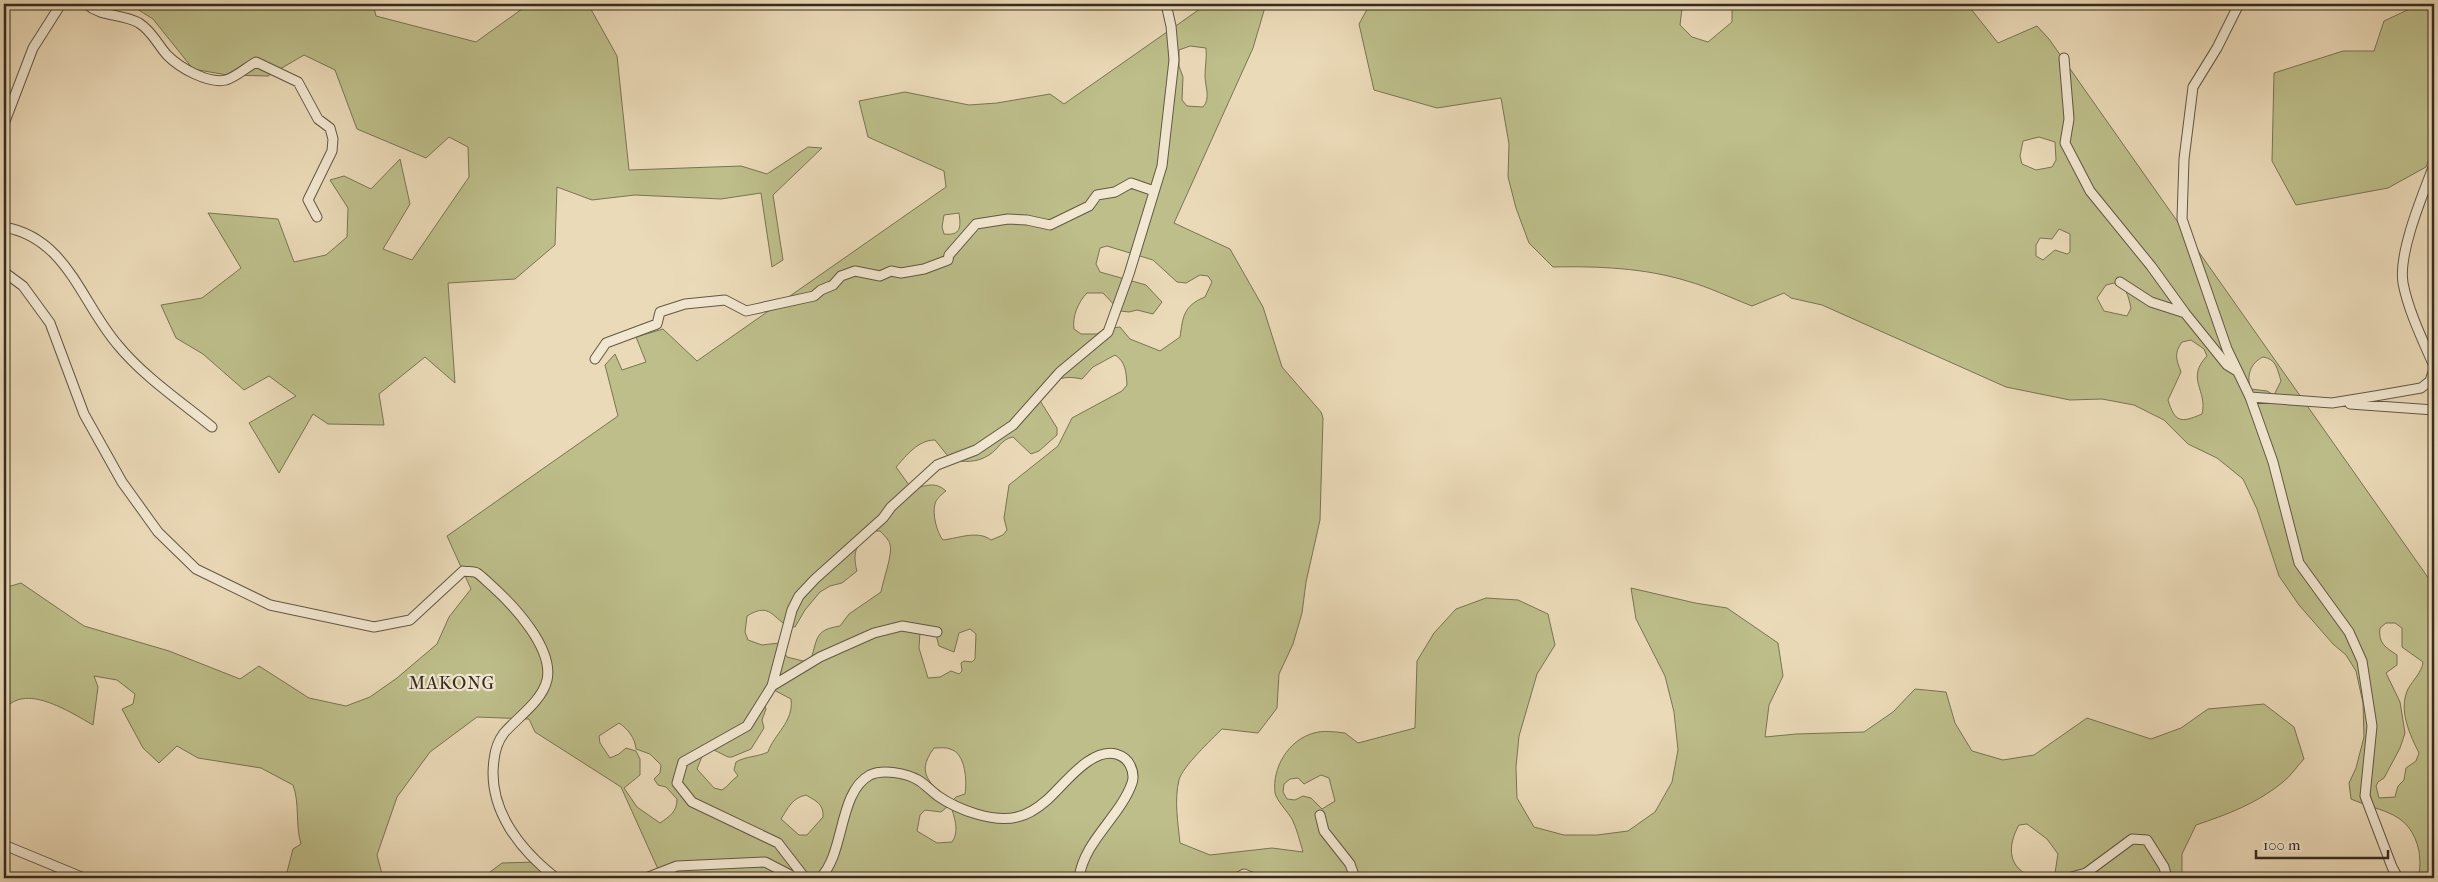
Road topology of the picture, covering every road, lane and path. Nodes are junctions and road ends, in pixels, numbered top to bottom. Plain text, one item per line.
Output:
1 (61, 4) edge
2 (86, 4) edge
3 (1166, 4) edge
4 (2239, 4) edge
5 (2064, 58) dead end
6 (4, 124) edge
7 (2434, 165) edge
8 (1154, 191) junction
9 (317, 217) dead end
10 (4, 227) edge
11 (4, 272) edge
12 (2120, 282) dead end
13 (2185, 313) junction
14 (594, 359) dead end
15 (2434, 367) edge
16 (2237, 371) junction
17 (2250, 397) junction
18 (2332, 403) junction
19 (2434, 410) edge
20 (212, 427) dead end
21 (937, 632) dead end
22 (772, 686) junction
23 (1320, 815) dead end
24 (4, 845) edge
25 (84, 878) edge
26 (556, 878) edge
27 (646, 878) edge
28 (796, 878) edge
29 (805, 878) edge
30 (820, 878) edge
31 (1079, 878) edge
32 (1237, 878) edge
33 (1254, 878) edge
34 (1355, 878) edge
35 (1953, 878) edge
36 (1971, 878) edge
37 (2068, 878) edge
38 (2167, 878) edge
39 (2398, 878) edge

1 - 6 street
2 - 9 street
3 - 8 street
4 - 16 street
5 - 13 street
7 - 15 street
8 - 14 street
8 - 22 street
10 - 20 street
11 - 26 street
12 - 13 street
13 - 16 street
15 - 18 street
16 - 17 street
17 - 18 street
17 - 39 street
18 - 19 street
21 - 22 street
22 - 29 street
23 - 34 street
24 - 25 street
27 - 28 street
30 - 31 street
32 - 33 street
35 - 36 street
37 - 38 street

